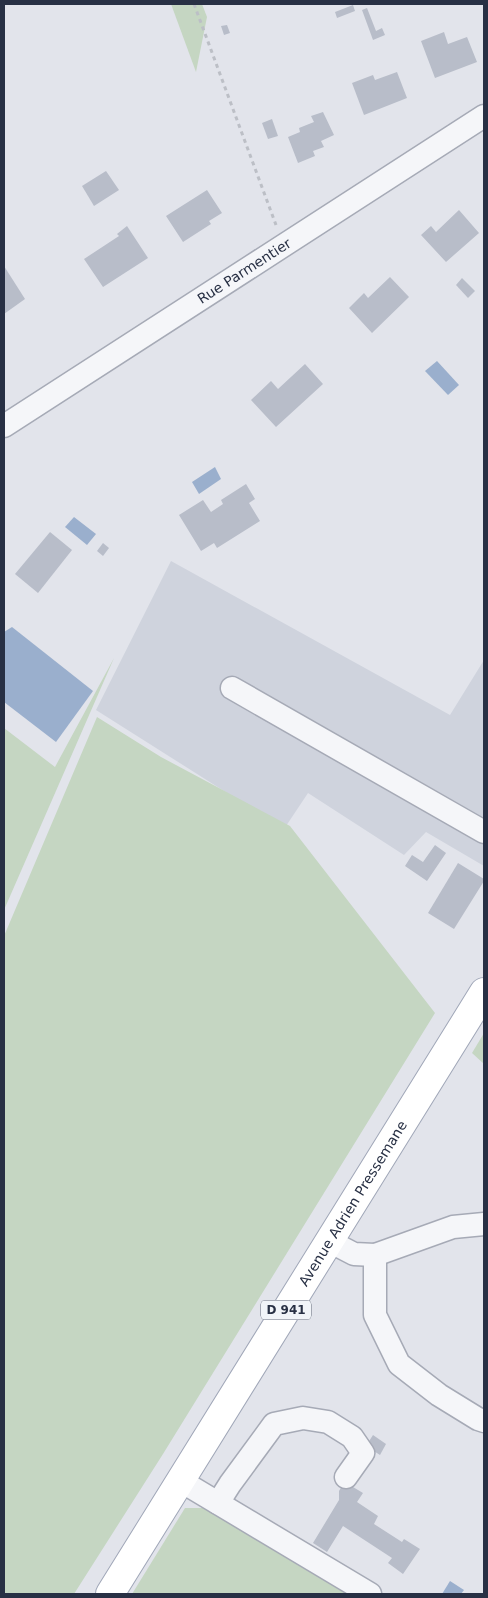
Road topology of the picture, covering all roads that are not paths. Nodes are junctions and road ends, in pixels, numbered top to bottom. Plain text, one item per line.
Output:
1 (484, 116) edge
2 (4, 426) edge
3 (232, 688) dead end
4 (484, 832) edge
5 (484, 992) edge
6 (484, 1224) edge
7 (329, 1241) junction
8 (375, 1255) junction
9 (484, 1421) edge
10 (346, 1477) dead end
11 (181, 1481) junction
12 (218, 1504) junction
13 (110, 1594) edge
14 (370, 1594) edge

1 - 2 street, Rue Parmentier
3 - 4 street
5 - 7 main road, Avenue Adrien Pressemane / D 941
6 - 8 street
7 - 8 street
7 - 11 main road, Avenue Adrien Pressemane / D 941
8 - 9 street
10 - 12 street
11 - 12 street
11 - 13 main road, Avenue Adrien Pressemane / D 941
12 - 14 street

